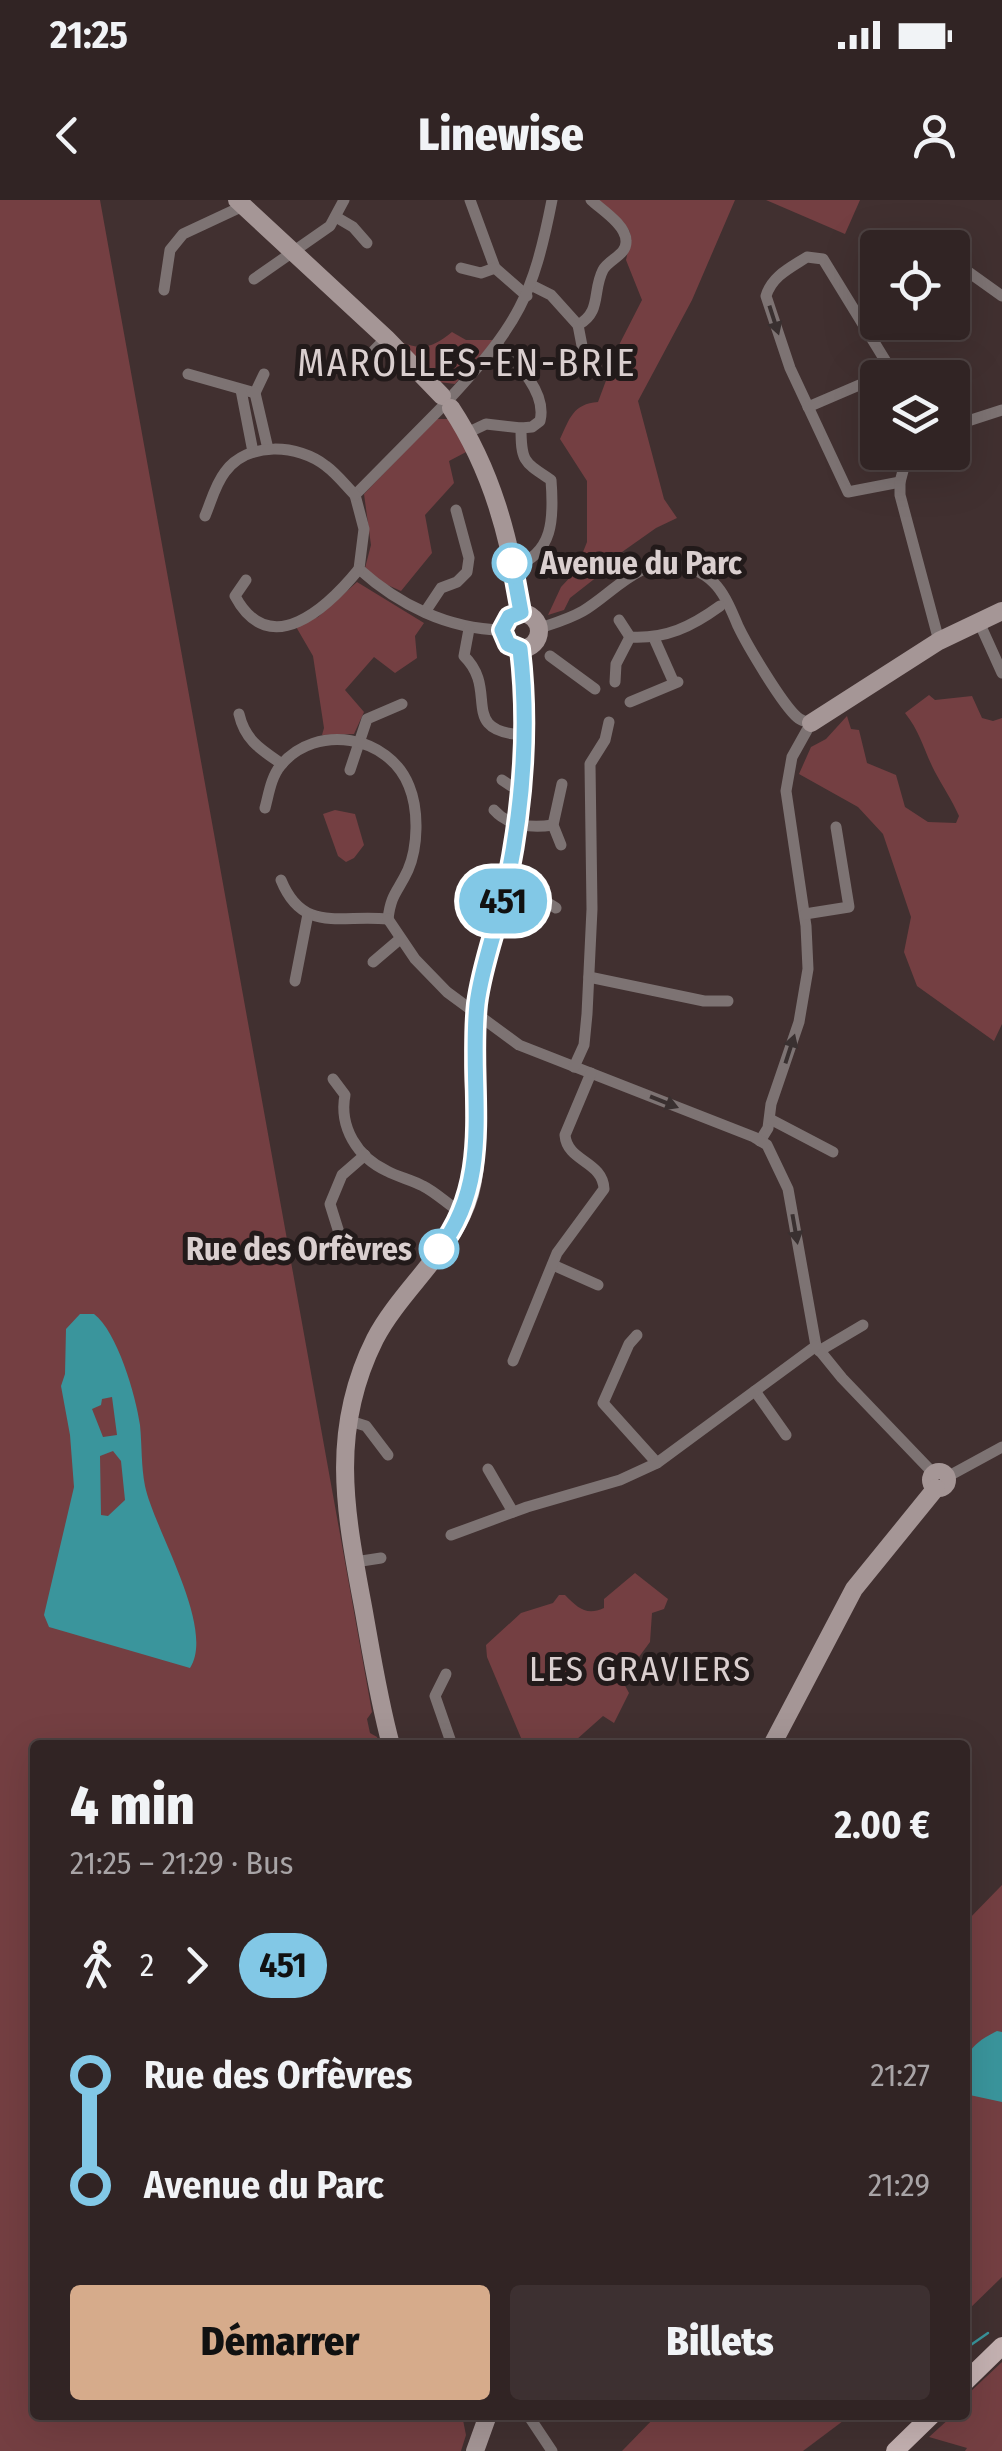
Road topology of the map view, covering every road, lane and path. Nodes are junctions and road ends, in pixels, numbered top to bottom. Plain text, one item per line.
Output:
1 (344, 200) edge
2 (470, 200) edge
3 (552, 200) edge
4 (591, 200) edge
5 (240, 203) edge
6 (336, 217) junction
7 (367, 242) dead end
8 (294, 253) junction
9 (461, 268) dead end
10 (495, 268) junction
11 (970, 273) edge
12 (254, 279) dead end
13 (164, 290) dead end
14 (529, 290) junction
15 (1002, 296) edge
16 (578, 325) junction
17 (386, 338) junction
18 (498, 346) junction
19 (886, 360) edge
20 (356, 368) dead end
21 (188, 374) dead end
22 (264, 374) dead end
23 (597, 374) dead end
24 (860, 387) edge
25 (241, 390) junction
26 (256, 393) junction
27 (446, 402) junction
28 (808, 407) junction
29 (1002, 410) edge
30 (970, 421) edge
31 (521, 428) junction
32 (467, 434) junction
33 (268, 449) junction
34 (254, 452) junction
35 (903, 470) edge
36 (900, 482) junction
37 (355, 495) junction
38 (456, 510) dead end
39 (205, 516) dead end
40 (513, 567) junction
41 (359, 568) junction
42 (246, 580) dead end
43 (720, 606) dead end
44 (1002, 611) edge
45 (424, 612) junction
46 (521, 612) junction
47 (619, 620) dead end
48 (979, 622) junction
49 (540, 628) junction
50 (469, 629) junction
51 (502, 630) junction
52 (630, 636) junction
53 (654, 638) junction
54 (939, 641) junction
55 (520, 649) junction
56 (550, 656) dead end
57 (1002, 673) edge
58 (615, 682) dead end
59 (594, 689) dead end
60 (630, 702) dead end
61 (402, 704) dead end
62 (239, 714) dead end
63 (609, 722) dead end
64 (811, 723) junction
65 (523, 736) junction
66 (358, 742) junction
67 (282, 764) junction
68 (350, 770) dead end
69 (502, 780) dead end
70 (562, 784) dead end
71 (522, 788) junction
72 (266, 808) dead end
73 (494, 810) dead end
74 (517, 823) junction
75 (553, 825) junction
76 (836, 827) dead end
77 (561, 846) dead end
78 (508, 878) junction
79 (281, 880) dead end
80 (556, 908) dead end
81 (308, 914) junction
82 (804, 914) junction
83 (388, 919) junction
84 (400, 938) junction
85 (374, 962) dead end
86 (589, 977) junction
87 (295, 981) dead end
88 (728, 1001) dead end
89 (476, 1016) junction
90 (574, 1066) junction
91 (591, 1073) junction
92 (333, 1079) dead end
93 (770, 1120) junction
94 (760, 1140) junction
95 (833, 1152) dead end
96 (364, 1155) junction
97 (462, 1213) junction
98 (342, 1239) dead end
99 (553, 1265) junction
100 (598, 1285) dead end
101 (863, 1324) dead end
102 (637, 1335) dead end
103 (818, 1348) junction
104 (513, 1360) dead end
105 (755, 1392) junction
106 (348, 1420) junction
107 (786, 1435) dead end
108 (1002, 1447) edge
109 (388, 1456) dead end
110 (657, 1464) junction
111 (488, 1469) dead end
112 (939, 1480) junction
113 (513, 1512) junction
114 (450, 1535) dead end
115 (380, 1558) dead end
116 (355, 1562) junction
117 (446, 1674) dead end
118 (390, 1740) edge
119 (450, 1740) edge
120 (775, 1740) edge
121 (1002, 2346) edge
122 (970, 2377) edge
123 (484, 2420) edge
124 (531, 2420) edge
125 (927, 2420) edge
126 (476, 2446) edge
127 (552, 2451) edge
128 (895, 2451) edge

1 - 6 street
2 - 10 street
3 - 14 street
4 - 16 street
5 - 8 street
5 - 13 street
6 - 7 street
6 - 8 street
8 - 12 street
8 - 17 street
9 - 10 street
10 - 14 street
11 - 15 street
14 - 16 street
14 - 18 street
16 - 23 street
17 - 20 street
17 - 27 street
18 - 27 street
18 - 31 street
19 -> 28 street
21 - 25 street
22 - 26 street
24 - 28 street
25 - 26 street
25 - 34 street
26 - 33 street
27 - 32 street
27 - 37 street
28 - 36 street
29 - 30 street
31 - 32 street
31 - 40 street
32 - 40 street
33 - 34 street
33 - 37 street
34 - 39 street
35 - 36 street
36 - 54 street
37 - 41 street
38 - 45 street
40 - 46 street
41 - 42 street
41 - 45 street
43 - 53 street
44 - 48 street
45 - 50 street
46 - 49 street
46 - 51 street
47 - 52 street
48 - 54 street
48 - 57 street
49 - 55 street
49 - 64 street
50 - 51 street
50 - 65 street
51 - 55 street
52 - 53 street
52 - 58 street
53 - 60 street
54 - 64 street
55 - 65 street
56 - 59 street
61 - 66 street
62 - 67 street
63 - 86 street
64 - 82 street
65 - 71 street
66 - 67 street
66 - 68 street
66 - 83 street
67 - 72 street
69 - 71 street
70 - 75 street
71 - 74 street
73 - 74 street
74 - 75 street
74 - 78 street
75 - 77 street
76 - 82 street
78 - 80 street
78 - 89 street
79 - 81 street
81 - 83 street
81 - 87 street
93 -> 82 street
83 - 84 street
84 - 85 street
84 - 89 street
86 - 88 street
86 - 90 street
89 - 90 street
89 - 97 street
90 - 91 street
91 -> 94 street
91 - 99 street
92 - 96 street
93 - 94 street
93 - 95 street
94 -> 103 street
96 - 97 street
96 - 98 street
97 - 106 street
99 - 100 street
99 - 104 street
101 - 103 street
102 - 110 street
103 - 105 street
103 - 112 street
105 - 107 street
105 - 110 street
106 - 109 street
106 - 116 street
108 - 112 street
110 - 113 street
111 - 113 street
112 - 120 street
113 - 114 street
115 - 116 street
116 - 118 street
117 - 119 street
121 - 122 main road
123 - 126 street
124 - 127 street
125 - 128 main road

